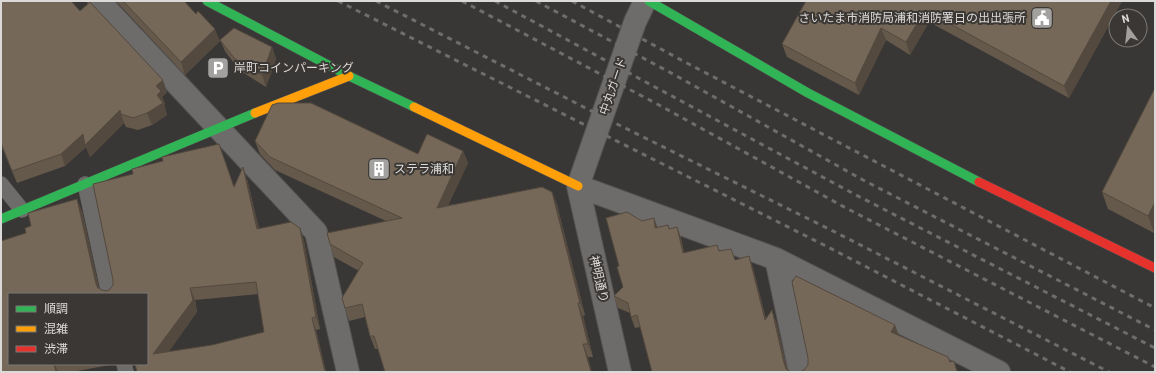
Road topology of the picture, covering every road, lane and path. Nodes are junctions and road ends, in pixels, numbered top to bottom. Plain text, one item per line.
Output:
1 (99, 1) edge
2 (207, 1) edge
3 (645, 1) edge
4 (649, 1) edge
5 (349, 76) junction
6 (217, 128) junction
7 (1, 184) edge
8 (85, 184) junction
9 (578, 186) junction
10 (22, 210) junction
11 (1, 219) edge
12 (776, 259) junction
13 (1155, 268) edge
14 (109, 293) edge
15 (978, 366) edge
16 (348, 372) edge
17 (620, 372) edge
18 (800, 372) edge
19 (999, 372) edge

1 - 6 street
2 - 5 street
3 - 9 street, 中丸ガード
4 - 13 street
5 - 6 street
5 - 9 street
6 - 8 street
6 - 16 street
7 - 10 lane
8 - 10 street
8 - 14 lane
9 - 12 street
9 - 17 street, 神明通り
10 - 11 street
12 - 15 street
12 - 18 street
15 - 19 street

